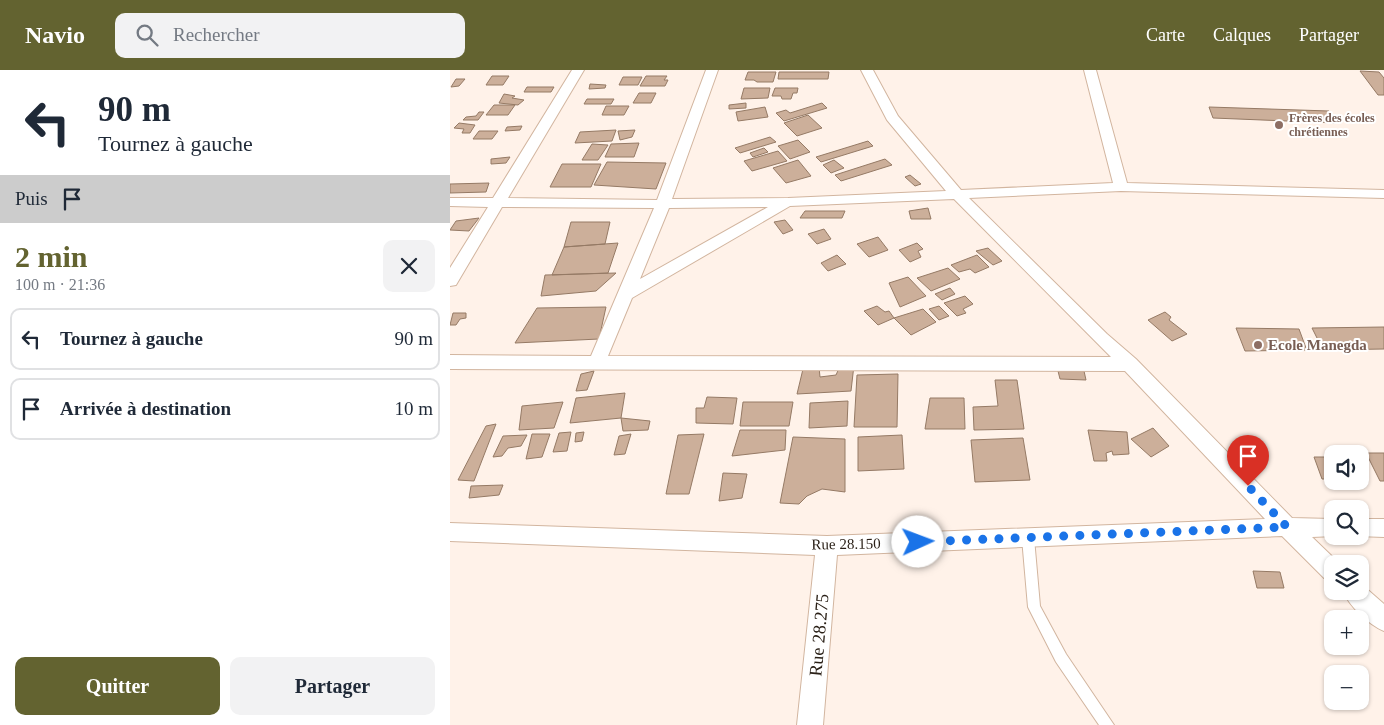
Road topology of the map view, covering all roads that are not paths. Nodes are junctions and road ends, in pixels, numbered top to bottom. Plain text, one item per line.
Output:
1 (578, 70) edge
2 (712, 70) edge
3 (867, 70) edge
4 (1090, 70) edge
5 (1121, 187) junction
6 (957, 194) junction
7 (1384, 194) edge
8 (450, 202) edge
9 (788, 202) junction
10 (498, 203) junction
11 (663, 204) junction
12 (450, 281) edge
13 (626, 294) junction
14 (450, 362) edge
15 (597, 362) junction
16 (1130, 364) junction
17 (1287, 527) junction
18 (1324, 528) edge
19 (1369, 528) edge
20 (1384, 528) edge
21 (450, 532) edge
22 (1028, 538) junction
23 (827, 546) junction
24 (1324, 563) edge
25 (1363, 600) edge
26 (1384, 620) edge
27 (810, 725) edge
28 (1107, 725) edge

1 - 10 street
2 - 11 street
3 - 6 street
4 - 5 street
5 - 6 street
5 - 7 street
6 - 9 street
6 - 16 street
8 - 10 street
9 - 11 street
9 - 13 street
10 - 11 street
10 - 12 street
11 - 13 street
13 - 15 street
14 - 15 street
15 - 16 street
16 - 17 street
17 - 18 street, Rue 28.150
17 - 22 street, Rue 28.150
17 - 24 street
19 - 20 street
21 - 23 street, Rue 28.150
22 - 23 street, Rue 28.150
22 - 28 lane
23 - 27 street, Rue 28.275
25 - 26 street

